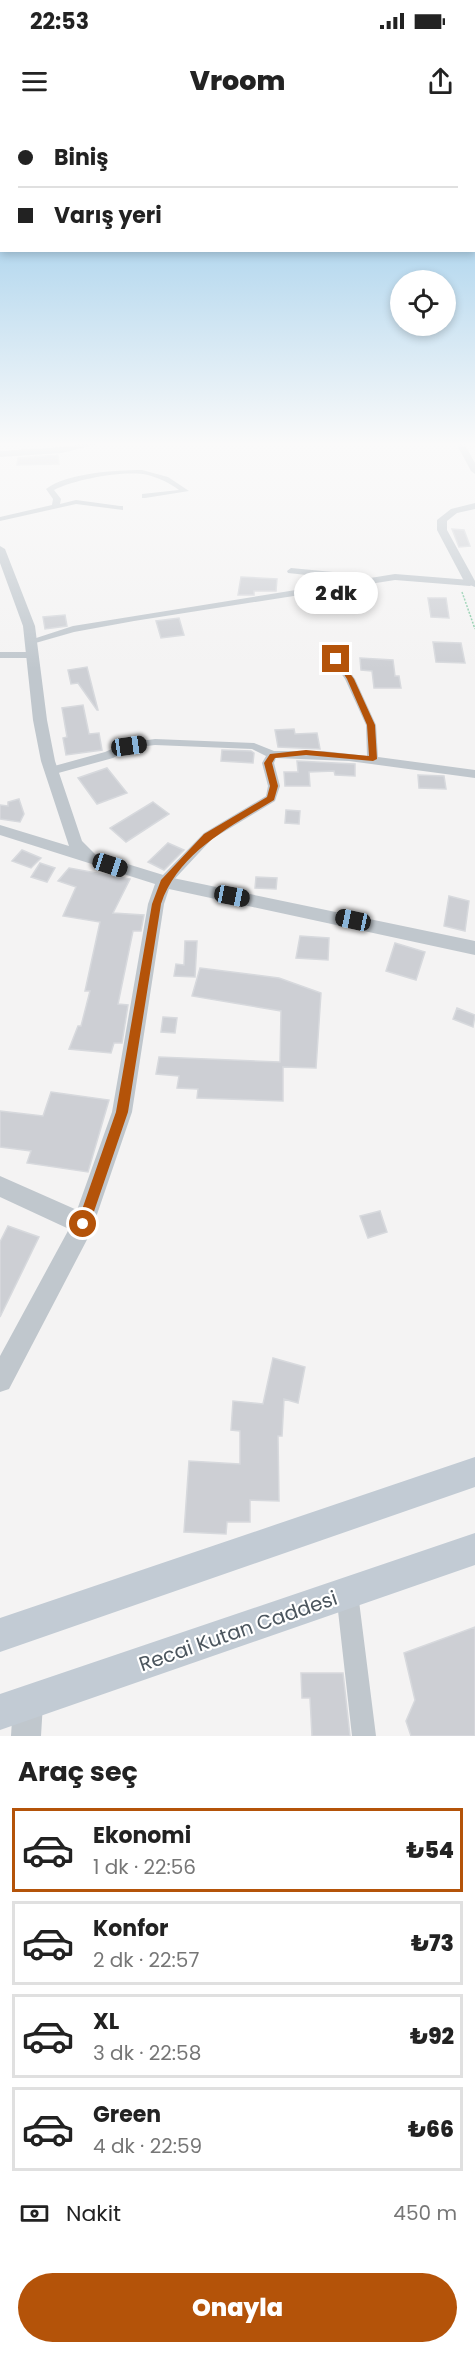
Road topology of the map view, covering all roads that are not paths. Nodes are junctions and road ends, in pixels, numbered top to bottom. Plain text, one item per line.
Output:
1 (444, 518) edge
2 (0, 549) edge
3 (291, 571) dead end
4 (371, 580) junction
5 (469, 584) edge
6 (32, 648) junction
7 (0, 655) edge
8 (336, 659) dead end
9 (272, 755) junction
10 (373, 759) junction
11 (51, 771) junction
12 (475, 774) edge
13 (0, 830) edge
14 (92, 859) junction
15 (164, 882) junction
16 (475, 948) edge
17 (0, 1186) edge
18 (83, 1224) junction
19 (0, 1380) edge
20 (475, 1472) edge
21 (475, 1549) edge
22 (347, 1593) junction
23 (0, 1635) edge
24 (14, 1707) edge
25 (26, 1736) edge
26 (364, 1736) edge

1 - 5 street
2 - 6 street
3 - 4 street
4 - 5 street
4 - 6 street
6 - 7 street
6 - 11 street
8 - 10 street
9 - 10 street
9 - 11 street
9 - 15 street
10 - 12 street
11 - 14 street
13 - 14 street
14 - 15 street
15 - 16 street
15 - 18 street
17 - 18 street
18 - 19 street
20 - 23 main road
21 - 22 main road, Recai Kutan Caddesi
22 - 24 main road, Recai Kutan Caddesi
22 - 26 street
24 - 25 street

